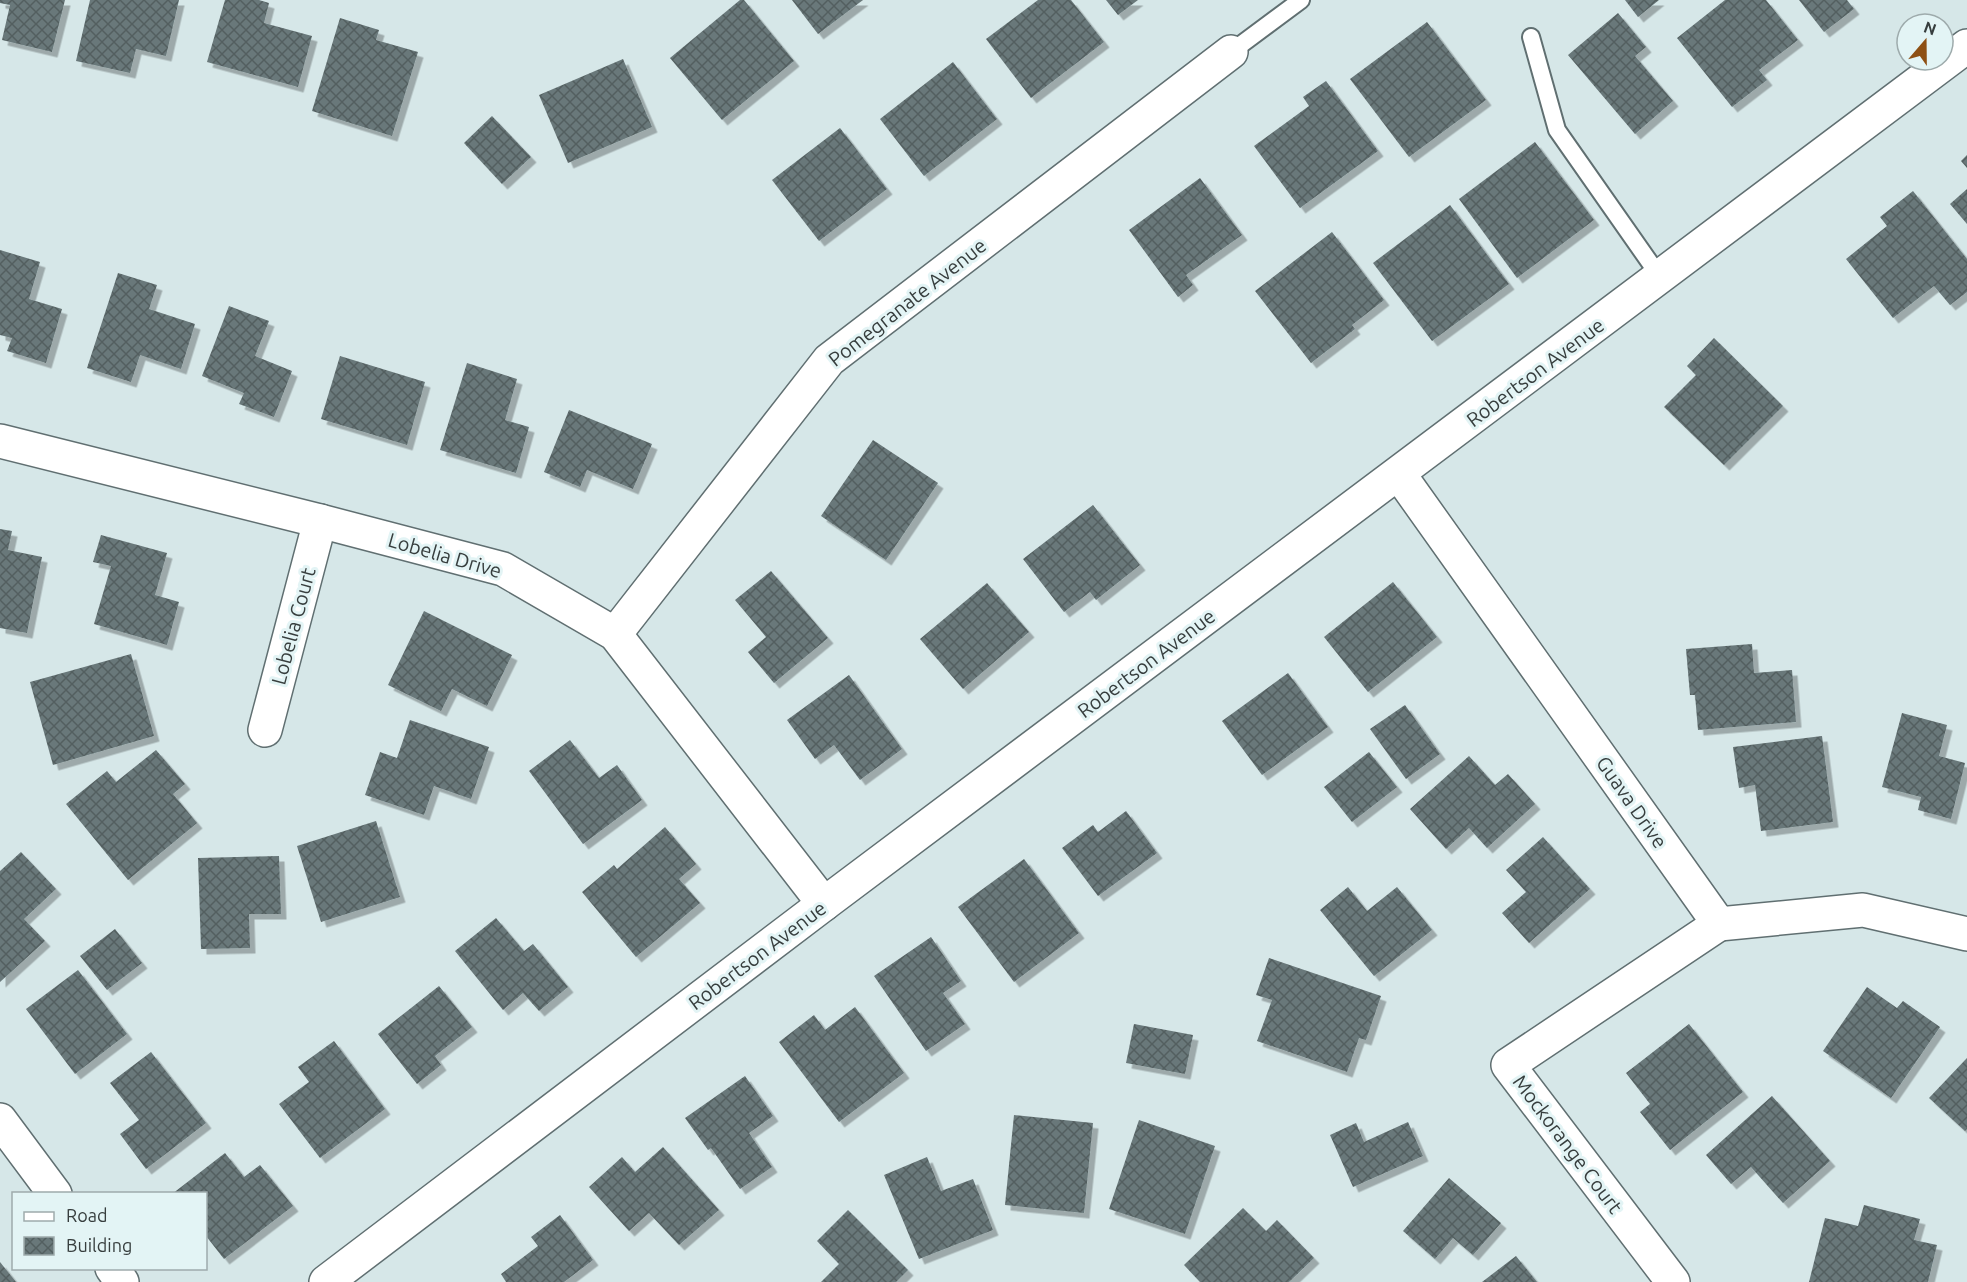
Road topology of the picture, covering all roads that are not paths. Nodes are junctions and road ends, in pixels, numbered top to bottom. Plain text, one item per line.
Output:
1 (1301, 0) edge
2 (1531, 37) dead end
3 (1967, 46) edge
4 (1231, 52) joint
5 (1660, 277) junction
6 (0, 441) edge
7 (1399, 474) junction
8 (320, 521) junction
9 (615, 634) junction
10 (265, 730) dead end
11 (824, 904) junction
12 (1719, 924) junction
13 (1967, 934) edge
14 (0, 1120) edge
15 (54, 1192) edge
16 (113, 1270) edge
17 (122, 1282) edge
18 (326, 1282) edge
19 (1673, 1282) edge

1 - 4 lane
2 - 5 lane
3 - 5 street, Robertson Avenue
4 - 9 street, Pomegranate Avenue
5 - 7 street, Robertson Avenue
6 - 8 street, Lobelia Drive
7 - 11 street, Robertson Avenue
7 - 12 street, Guava Drive
8 - 9 street, Lobelia Drive
8 - 10 street, Lobelia Court
9 - 11 street, Lobelia Drive
11 - 18 street, Robertson Avenue
12 - 13 street
12 - 19 street, Mockorange Court
14 - 15 street
16 - 17 street

